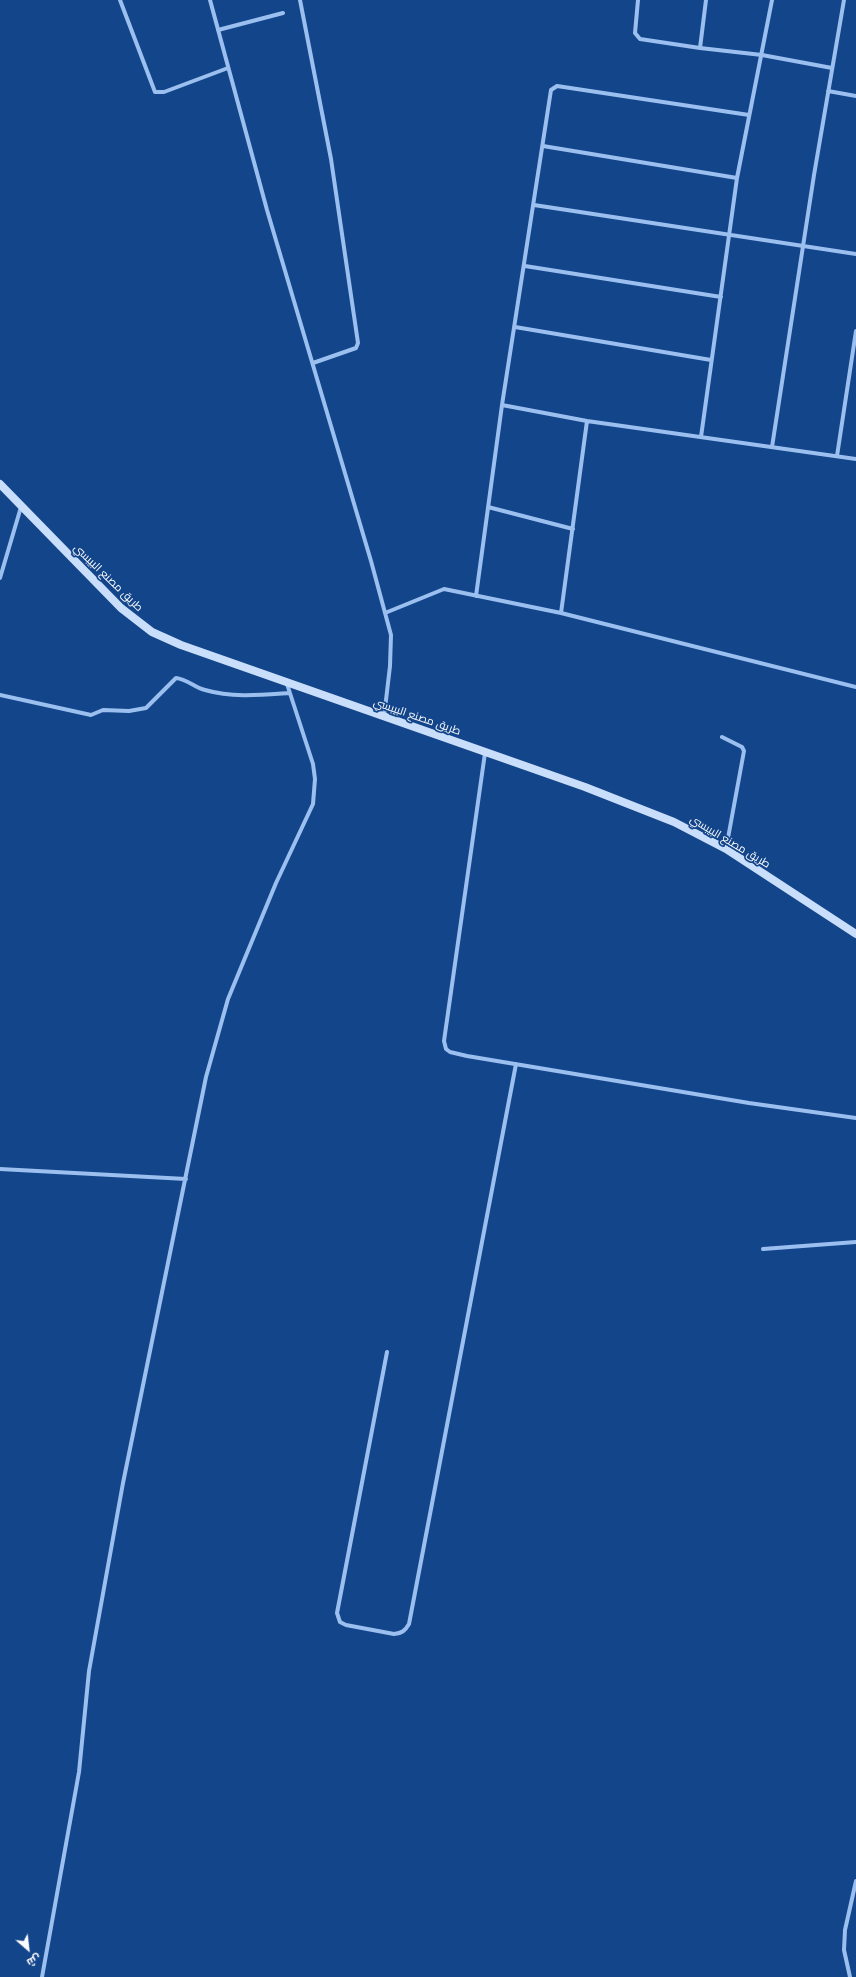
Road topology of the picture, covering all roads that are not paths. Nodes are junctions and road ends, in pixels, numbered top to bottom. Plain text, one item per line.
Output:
1 (120, 0) edge
2 (210, 0) edge
3 (300, 0) edge
4 (638, 0) edge
5 (706, 0) edge
6 (772, 0) edge
7 (844, 0) edge
8 (283, 13) dead end
9 (218, 30) junction
10 (700, 48) junction
11 (762, 55) junction
12 (228, 68) junction
13 (832, 68) junction
14 (828, 91) junction
15 (856, 96) edge
16 (749, 115) junction
17 (543, 146) junction
18 (737, 178) junction
19 (534, 206) junction
20 (730, 236) junction
21 (803, 248) junction
22 (856, 254) edge
23 (525, 266) junction
24 (720, 297) junction
25 (515, 327) junction
26 (856, 331) edge
27 (711, 360) junction
28 (313, 363) junction
29 (502, 405) junction
30 (587, 421) junction
31 (701, 437) junction
32 (772, 447) junction
33 (837, 456) junction
34 (856, 458) edge
35 (0, 484) edge
36 (21, 507) junction
37 (488, 507) junction
38 (573, 529) junction
39 (0, 578) edge
40 (476, 596) junction
41 (385, 613) junction
42 (561, 613) junction
43 (287, 684) junction
44 (856, 687) edge
45 (289, 693) junction
46 (0, 695) edge
47 (384, 717) junction
48 (722, 737) dead end
49 (485, 753) junction
50 (726, 849) junction
51 (856, 934) edge
52 (516, 1064) junction
53 (856, 1118) edge
54 (0, 1169) edge
55 (186, 1179) junction
56 (856, 1242) edge
57 (763, 1249) dead end
58 (387, 1352) dead end
59 (856, 1881) edge
60 (42, 1977) edge
61 (850, 1977) edge

1 - 12 street
2 - 9 street
3 - 28 street
4 - 10 street
5 - 10 street
6 - 11 street
7 - 13 street
8 - 9 street
9 - 12 street
10 - 11 street
11 - 13 street
11 - 16 street
12 - 28 street
13 - 14 street
14 - 15 street
14 - 21 street
16 - 17 street
16 - 18 street
17 - 18 street
17 - 19 street
18 - 20 street
19 - 20 street
19 - 23 street
20 - 21 street
20 - 24 street
21 - 22 street
21 - 32 street
23 - 24 street
23 - 25 street
24 - 27 street
25 - 27 street
25 - 29 street
26 - 33 street
27 - 31 street
28 - 41 street
29 - 30 street
29 - 37 street
30 - 31 street
30 - 38 street
31 - 32 street
32 - 33 street
33 - 34 street
35 - 36 main road, طريق مصنع البيبسي
36 - 39 street
36 - 43 main road, طريق مصنع البيبسي
37 - 38 street
37 - 40 street
38 - 42 street
40 - 41 street
40 - 42 street
41 - 47 street
42 - 44 street
43 - 45 street
43 - 47 main road, طريق مصنع البيبسي
45 - 46 street
45 - 55 street
47 - 49 main road, طريق مصنع البيبسي
48 - 50 street
49 - 50 main road, طريق مصنع البيبسي
49 - 52 street
50 - 51 main road, طريق مصنع البيبسي
52 - 53 street
52 - 58 street
54 - 55 street
55 - 60 street
56 - 57 street
59 - 61 street

